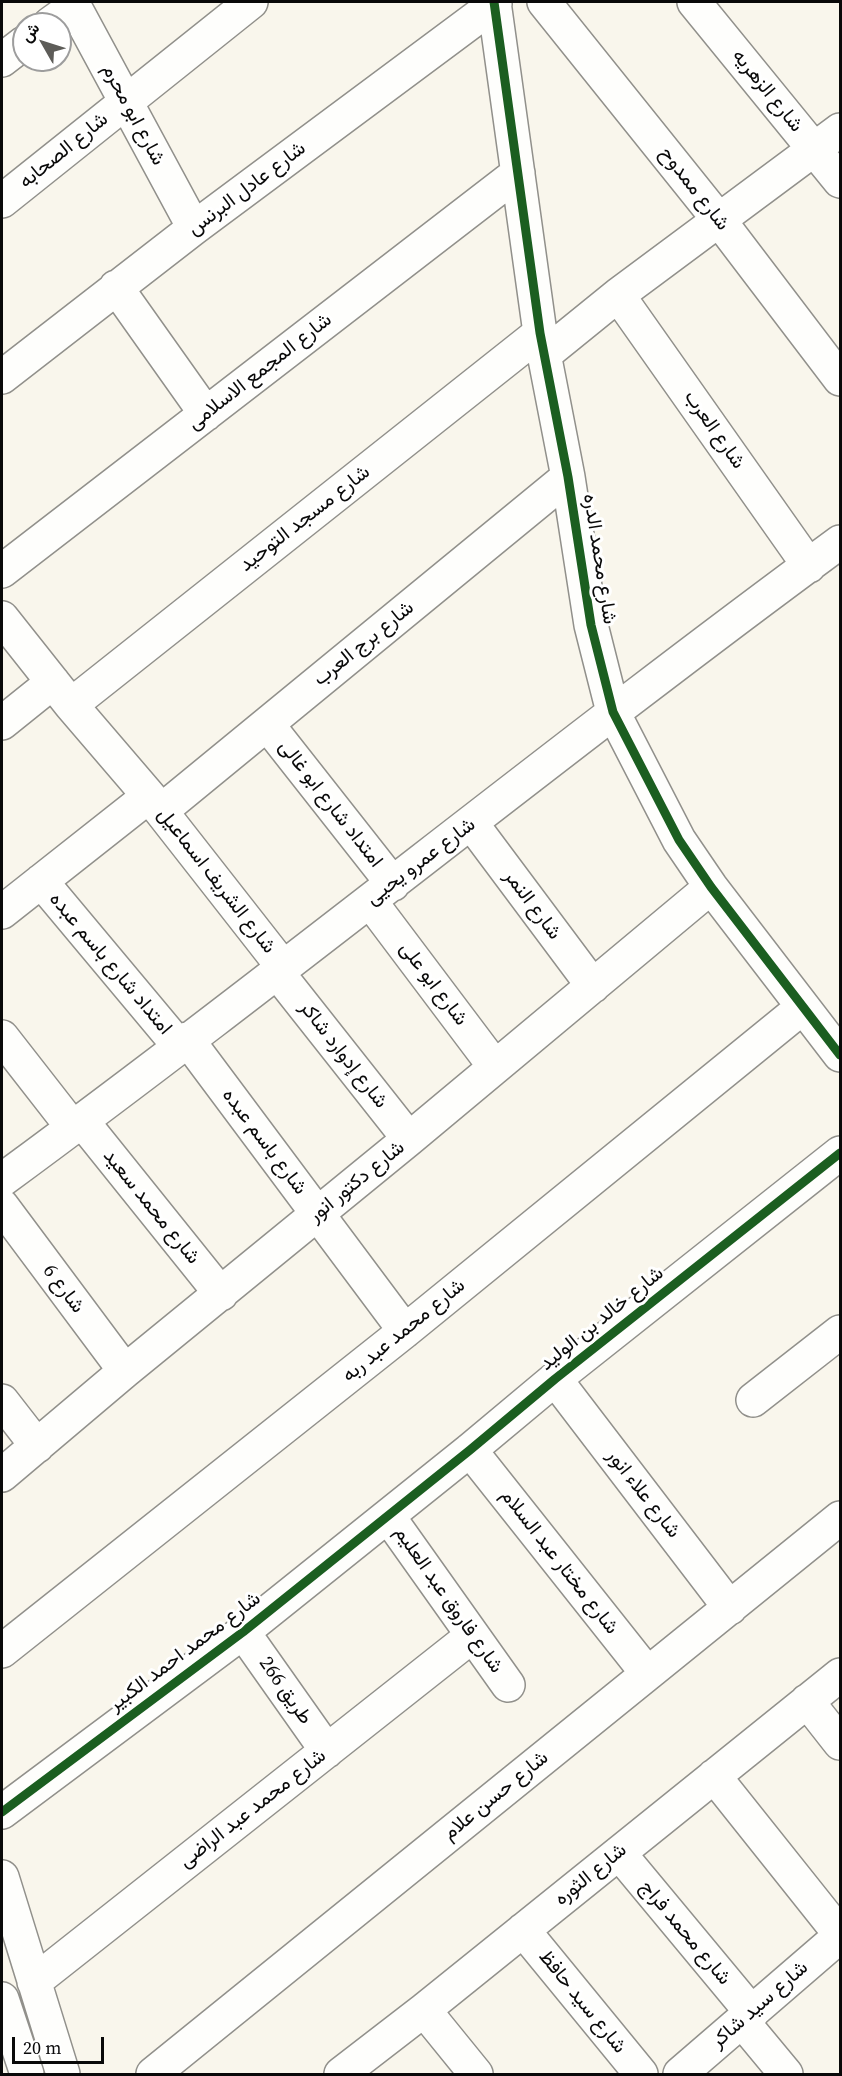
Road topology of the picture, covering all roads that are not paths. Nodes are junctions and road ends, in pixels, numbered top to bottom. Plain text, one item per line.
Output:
1 (251, 2) edge
2 (544, 2) edge
3 (694, 2) edge
4 (494, 3) edge
5 (66, 10) edge
6 (126, 101) junction
7 (840, 130) edge
8 (814, 149) junction
9 (518, 173) junction
10 (840, 181) edge
11 (2, 201) edge
12 (719, 220) junction
13 (194, 228) junction
14 (116, 287) junction
15 (618, 295) junction
16 (542, 344) junction
17 (2, 377) edge
18 (840, 379) edge
19 (206, 414) junction
20 (568, 477) junction
21 (840, 542) edge
22 (809, 566) junction
23 (2, 571) edge
24 (2, 618) edge
25 (62, 694) junction
26 (613, 712) junction
27 (2, 723) edge
28 (267, 724) junction
29 (155, 804) junction
30 (472, 824) junction
31 (41, 881) junction
32 (711, 887) junction
33 (381, 892) junction
34 (2, 912) edge
35 (280, 969) junction
36 (593, 986) junction
37 (803, 1007) junction
38 (2, 1037) edge
39 (183, 1043) junction
40 (840, 1055) edge
41 (495, 1067) junction
42 (77, 1124) junction
43 (409, 1139) junction
44 (840, 1153) edge
45 (2, 1180) edge
46 (2, 1206) edge
47 (317, 1214) junction
48 (221, 1294) junction
49 (405, 1331) junction
50 (840, 1332) edge
51 (125, 1371) junction
52 (555, 1379) junction
53 (753, 1400) dead end
54 (2, 1401) edge
55 (37, 1446) junction
56 (470, 1450) junction
57 (2, 1475) edge
58 (388, 1516) junction
59 (840, 1518) edge
60 (730, 1608) junction
61 (243, 1632) junction
62 (472, 1636) junction
63 (2, 1651) edge
64 (647, 1673) junction
65 (840, 1675) edge
66 (508, 1685) dead end
67 (807, 1701) junction
68 (840, 1743) edge
69 (327, 1751) junction
70 (714, 1776) junction
71 (2, 1812) edge
72 (619, 1853) junction
73 (2, 1877) edge
74 (523, 1930) junction
75 (838, 1943) edge
76 (34, 1982) junction
77 (2, 1999) edge
78 (424, 2010) junction
79 (747, 2017) junction
80 (27, 2074) edge
81 (63, 2074) edge
82 (153, 2074) edge
83 (341, 2074) edge
84 (476, 2074) edge
85 (641, 2074) edge
86 (680, 2074) edge
87 (786, 2074) edge

1 - 6 street, شارع الصحابه
2 - 12 street, شارع ممدوح
3 - 8 street, شارع الزهريه
4 - 9 street, شارع محمد الدره
4 - 13 street, شارع عادل البرنس
5 - 6 street, شارع ابو محرم
6 - 11 street, شارع الصحابه
6 - 13 street, شارع ابو محرم
7 - 8 street, شارع مسجد التوحيد
8 - 10 street, شارع الزهريه
8 - 12 street, شارع مسجد التوحيد
9 - 16 street, شارع محمد الدره
9 - 19 street, شارع المجمع الاسلامى
12 - 15 street, شارع مسجد التوحيد
12 - 18 street, شارع ممدوح
13 - 14 street, شارع عادل البرنس
14 - 17 street, شارع عادل البرنس
14 - 19 street
15 - 16 street, شارع مسجد التوحيد
15 - 22 street, شارع العرب
16 - 20 street, شارع محمد الدره
16 - 25 street, شارع مسجد التوحيد
19 - 23 street, شارع المجمع الاسلامى
20 - 26 street, شارع محمد الدره
20 - 28 street, شارع برج العرب
21 - 22 street, شارع عمرو يحيى
22 - 26 street, شارع عمرو يحيى
24 - 25 street, شارع الشريف اسماعيل
25 - 27 street, شارع مسجد التوحيد
25 - 29 street, شارع الشريف اسماعيل
26 - 30 street, شارع عمرو يحيى
26 - 32 street, شارع محمد الدره
28 - 29 street, شارع برج العرب
28 - 33 street, امتداد شارع ابو غالى
29 - 31 street, شارع برج العرب
29 - 35 street, شارع الشريف اسماعيل
30 - 33 street, شارع عمرو يحيى
30 - 36 street, شارع النمر
31 - 34 street, شارع برج العرب
31 - 39 street, امتداد شارع باسم عبده
32 - 36 street, شارع دكتور انور
32 - 37 street, شارع محمد الدره
33 - 35 street, شارع عمرو يحيى
33 - 41 street, شارع ابو على
35 - 39 street, شارع عمرو يحيى
35 - 43 street, شارع إدوارد شاكر
36 - 41 street, شارع دكتور انور
37 - 40 street, شارع محمد الدره
37 - 49 street, شارع محمد عبد ربه
38 - 42 street, شارع محمد سعيد
39 - 42 street, شارع عمرو يحيى
39 - 47 street, شارع باسم عبده
41 - 43 street, شارع دكتور انور
42 - 45 street, شارع عمرو يحيى
42 - 48 street, شارع محمد سعيد
43 - 47 street, شارع دكتور انور
44 - 52 street, شارع خالد بن الوليد
46 - 51 street, شارع 6
47 - 48 street, شارع دكتور انور
47 - 49 street, شارع باسم عبده
48 - 51 street, شارع دكتور انور
49 - 63 street, شارع محمد عبد ربه
50 - 53 street
51 - 55 street, شارع دكتور انور
52 - 56 street, شارع خالد بن الوليد
52 - 60 street, شارع علاء انور
54 - 55 street
55 - 57 street, شارع دكتور انور
56 - 58 street, شارع خالد بن الوليد
56 - 64 street, شارع مختار عبد السلام
58 - 61 street, شارع محمد احمد الكبير
58 - 62 street, شارع فاروق عبد العليم
59 - 60 street, شارع حسن علام
60 - 64 street, شارع حسن علام
61 - 69 street, طريق 266
61 - 71 street, شارع محمد احمد الكبير
62 - 66 street, شارع فاروق عبد العليم
62 - 69 street, شارع محمد عبد الراضى
64 - 82 street, شارع حسن علام
65 - 67 street, شارع الثوره
67 - 68 street
67 - 70 street, شارع الثوره
69 - 76 street, شارع محمد عبد الراضى
70 - 72 street, شارع الثوره
70 - 75 street
72 - 74 street, شارع الثوره
72 - 79 street, شارع محمد فراج
73 - 76 street
74 - 78 street, شارع الثوره
74 - 85 street, شارع سيد حافظ
75 - 79 street, شارع سيد شاكر
76 - 81 street
77 - 80 street
78 - 83 street, شارع الثوره
78 - 84 street
79 - 86 street, شارع سيد شاكر
79 - 87 street, شارع محمد فراج

